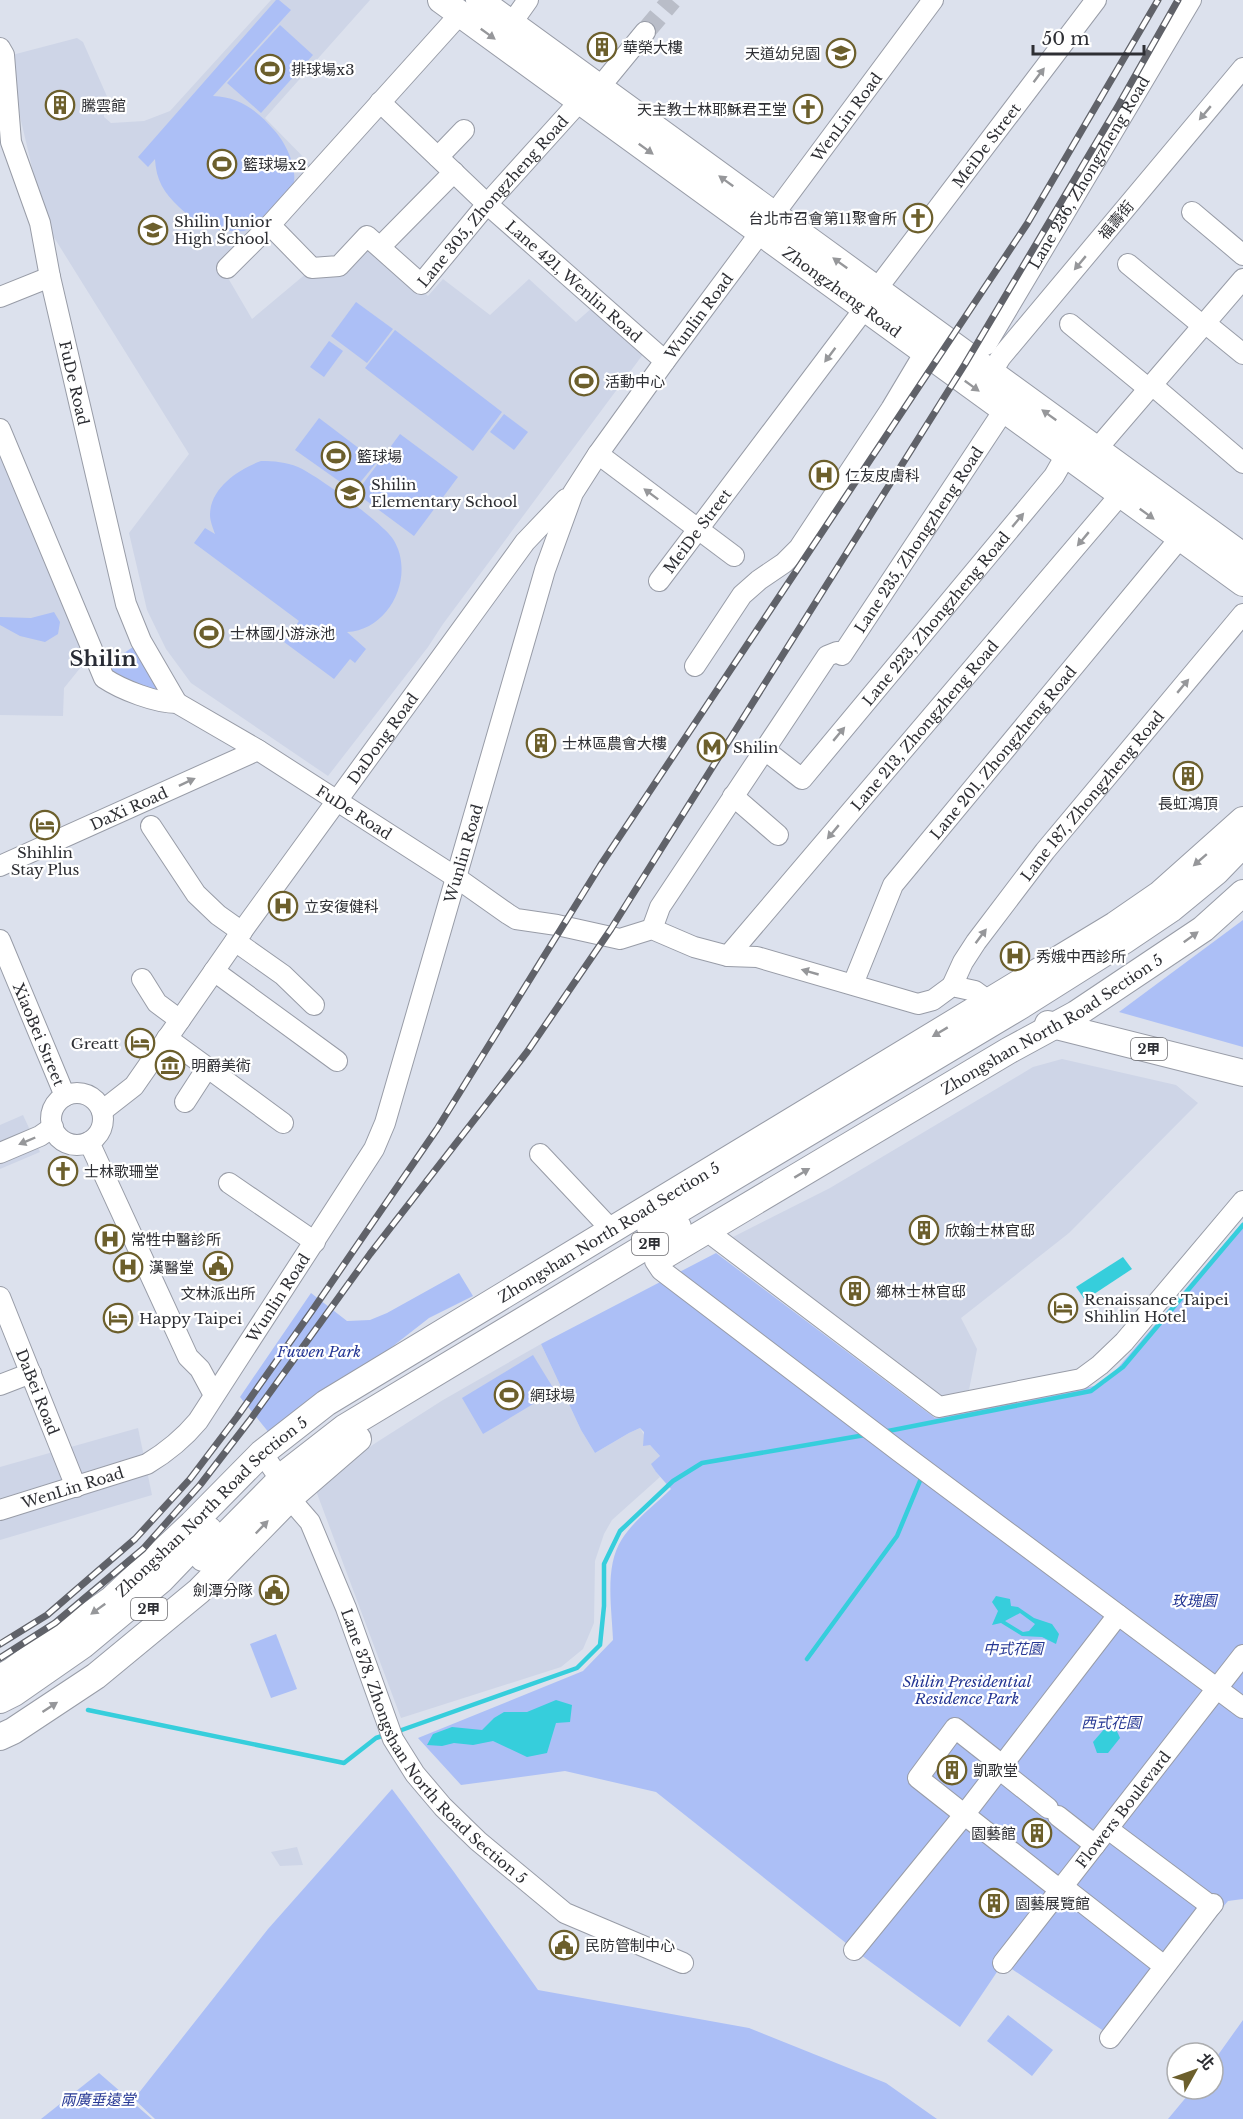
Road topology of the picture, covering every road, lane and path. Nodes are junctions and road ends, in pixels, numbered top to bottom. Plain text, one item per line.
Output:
1 (528, 0) edge
2 (933, 0) edge
3 (1096, 0) edge
4 (1191, 0) edge
5 (460, 5) edge
6 (511, 24) junction
7 (645, 32) tunnel mouth
8 (2, 52) edge
9 (1243, 68) edge
10 (590, 94) junction
11 (380, 102) junction
12 (464, 130) dead end
13 (438, 157) junction
14 (454, 172) junction
15 (487, 204) junction
16 (1192, 212) dead end
17 (767, 224) junction
18 (270, 225) junction
19 (380, 247) junction
20 (1243, 255) edge
21 (1128, 264) dead end
22 (227, 267) dead end
23 (50, 276) junction
24 (1243, 279) edge
25 (0, 297) edge
26 (871, 299) junction
27 (1070, 324) dead end
28 (1204, 324) junction
29 (986, 345) dead end
30 (925, 352) junction
31 (1243, 354) edge
32 (665, 361) junction
33 (991, 373) junction
34 (1150, 387) junction
35 (1004, 410) junction
36 (0, 429) edge
37 (1096, 450) junction
38 (598, 454) junction
39 (1066, 455) junction
40 (1243, 463) edge
41 (573, 493) junction
42 (1120, 495) junction
43 (698, 529) junction
44 (1180, 538) junction
45 (734, 556) dead end
46 (1243, 556) edge
47 (659, 581) dead end
48 (1243, 583) edge
49 (1243, 614) edge
50 (695, 666) dead end
51 (177, 703) junction
52 (258, 750) junction
53 (765, 750) junction
54 (733, 796) junction
55 (336, 802) junction
56 (144, 814) junction
57 (1243, 820) edge
58 (778, 835) dead end
59 (1243, 844) edge
60 (0, 866) edge
61 (1243, 866) edge
62 (457, 878) junction
63 (1243, 893) edge
64 (652, 929) junction
65 (239, 936) junction
66 (0, 940) edge
67 (728, 956) junction
68 (214, 971) junction
69 (142, 979) dead end
70 (853, 984) junction
71 (952, 986) junction
72 (314, 1005) dead end
73 (1008, 1011) junction
74 (180, 1020) junction
75 (1054, 1026) junction
76 (167, 1038) junction
77 (337, 1061) dead end
78 (207, 1068) junction
79 (1243, 1073) edge
80 (65, 1096) junction
81 (881, 1097) junction
82 (185, 1102) dead end
83 (102, 1111) junction
84 (283, 1123) dead end
85 (53, 1127) junction
86 (89, 1142) junction
87 (0, 1153) edge
88 (540, 1154) dead end
89 (721, 1174) junction
90 (230, 1184) dead end
91 (1243, 1201) edge
92 (708, 1229) junction
93 (610, 1232) junction
94 (315, 1242) junction
95 (655, 1261) junction
96 (0, 1297) edge
97 (31, 1373) junction
98 (0, 1385) edge
99 (214, 1395) junction
100 (276, 1474) junction
101 (76, 1487) junction
102 (0, 1510) edge
103 (228, 1559) junction
104 (1118, 1615) junction
105 (1243, 1655) edge
106 (0, 1678) edge
107 (1217, 1688) junction
108 (0, 1700) edge
109 (1243, 1708) edge
110 (0, 1716) edge
111 (0, 1737) edge
112 (1001, 1767) junction
113 (964, 1815) junction
114 (1108, 1829) junction
115 (1095, 1845) junction
116 (1062, 1889) junction
117 (854, 1950) dead end
118 (683, 1963) dead end
119 (1003, 1963) dead end
120 (1164, 1966) junction
121 (1110, 2038) dead end

1 - 6 street
2 - 17 street, WenLin Road
26 -> 3 street, MeiDe Street
4 - 29 street, Lane 236, Zhongzheng Road
5 - 6 main road, Zhongzheng Road
5 -> 10 main road, Zhongzheng Road
5 - 11 street
6 - 10 main road, Zhongzheng Road
7 - 10 street, Lane 305, Zhongzheng Road
8 - 23 street, FuDe Road
9 -> 33 street, 福壽街
10 - 15 street, Lane 305, Zhongzheng Road
10 - 17 main road, Zhongzheng Road
11 - 13 street, Lane 421, Wenlin Road
11 - 18 street
12 - 13 street
13 - 14 street, Lane 421, Wenlin Road
14 - 15 street, Lane 421, Wenlin Road
14 - 19 street
15 - 19 street, Lane 305, Zhongzheng Road
15 - 32 street, Lane 421, Wenlin Road
16 - 20 street
17 - 26 main road, Zhongzheng Road
17 - 32 street, Wunlin Road
18 - 19 street
18 - 22 street
21 - 28 street
23 - 25 street
23 - 51 street, FuDe Road
24 - 28 street
26 - 30 main road, Zhongzheng Road
26 - 33 main road, Zhongzheng Road
26 -> 43 street, MeiDe Street
27 - 34 street
28 - 31 street
28 - 34 street
30 -> 35 main road, Zhongzheng Road
30 - 50 street
32 - 38 street, Wunlin Road
37 -> 33 main road, Zhongzheng Road
34 - 37 street
34 - 40 street
35 - 39 main road, Zhongzheng Road
35 - 53 street, Lane 235, Zhongzheng Road
36 - 51 street, FuDe Road
37 - 46 main road, Zhongzheng Road
38 - 41 street, Wunlin Road
43 -> 38 street
39 - 42 main road, Zhongzheng Road
53 -> 39 street, Lane 223, Zhongzheng Road
41 - 55 street, DaDong Road
41 - 62 street, Wunlin Road
42 -> 44 main road, Zhongzheng Road
42 -> 67 street, Lane 213, Zhongzheng Road
43 - 45 street
43 - 47 street, MeiDe Street
44 - 48 main road, Zhongzheng Road
44 - 70 street, Lane 201, Zhongzheng Road
71 -> 49 street, Lane 187, Zhongzheng Road
51 - 52 street, FuDe Road
52 - 55 street, FuDe Road
56 -> 52 street, DaXi Road
53 - 54 street
54 - 58 street
54 - 64 street
55 - 62 street, FuDe Road
55 - 65 street, DaDong Road
56 - 60 street, DaXi Road
56 - 65 street
57 -> 73 main road, Zhongshan North Road Section 5
59 - 73 main road, Zhongshan North Road Section 5
61 - 73 main road, Zhongshan North Road Section 5
62 - 64 street, FuDe Road
62 - 94 street, Wunlin Road
75 -> 63 main road, Zhongshan North Road Section 5
64 - 67 street
65 - 68 street, DaDong Road
65 - 72 street
66 - 80 street, XiaoBei Street
70 -> 67 street
68 - 74 street, DaDong Road
68 - 77 street
69 - 74 street
70 - 71 street
71 - 73 street
73 - 75 main road, 2甲
73 - 81 main road, Zhongshan North Road Section 5 / 2甲
74 - 76 street, DaDong Road
75 - 79 main road, 2甲
75 - 81 main road, Zhongshan North Road Section 5
76 - 78 street
76 - 83 street, DaDong Road
78 - 82 street
78 - 84 street
80 - 83 street
80 - 85 street
81 - 89 main road, Zhongshan North Road Section 5 / 2甲
92 -> 81 main road, Zhongshan North Road Section 5
81 - 100 main road, Zhongshan North Road Section 5 / 2甲
83 - 86 street
85 - 86 street
85 -> 87 street
86 - 99 street
88 - 93 street
89 - 93 main road, Zhongshan North Road Section 5
89 - 100 main road, Zhongshan North Road Section 5 / 2甲
90 - 94 street
91 - 92 street
92 - 95 main road, Zhongshan North Road Section 5
93 - 100 main road, Zhongshan North Road Section 5
94 - 99 street, Wunlin Road
95 - 100 main road, Zhongshan North Road Section 5
95 - 104 street
96 - 97 street, DaBei Road
97 - 98 street
97 - 101 street, DaBei Road
99 - 101 street, WenLin Road
103 -> 100 main road, Zhongshan North Road Section 5 / 2甲
100 -> 106 main road, Zhongshan North Road Section 5
100 - 108 main road, Zhongshan North Road Section 5 / 2甲
100 - 118 street, Lane 378, Zhongshan North Road Section 5
101 - 102 street, WenLin Road
103 - 110 main road, Zhongshan North Road Section 5 / 2甲
111 -> 103 main road, Zhongshan North Road Section 5
104 - 107 street
104 - 112 street
105 - 107 street, Flowers Boulevard
107 - 109 street
107 - 114 street, Flowers Boulevard
112 - 113 street
112 - 113 street
112 - 115 street
113 - 116 street
113 - 117 street
114 - 115 street, Flowers Boulevard
114 - 120 street
115 - 116 street, Flowers Boulevard
116 - 119 street, Flowers Boulevard
116 - 120 street
120 - 121 street

